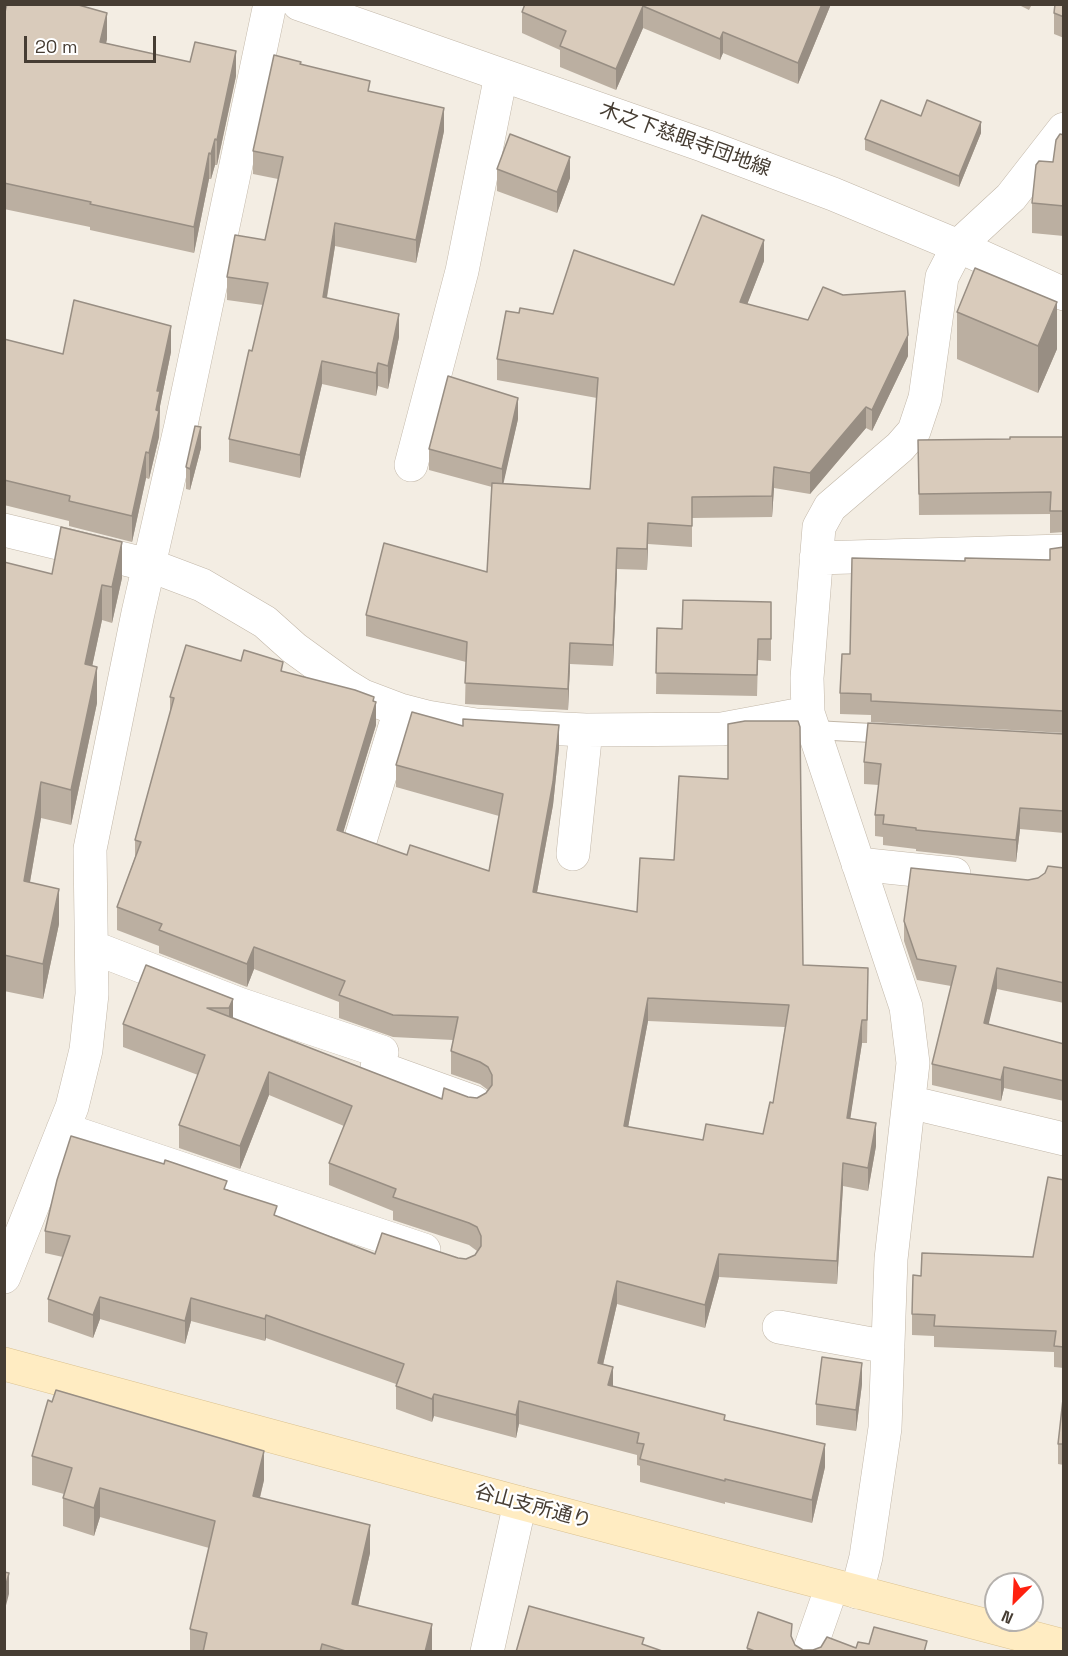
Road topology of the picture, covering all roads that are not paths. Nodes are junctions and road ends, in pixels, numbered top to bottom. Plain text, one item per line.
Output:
1 (270, 4) edge
2 (299, 4) edge
3 (501, 75) junction
4 (1064, 129) edge
5 (958, 246) junction
6 (1064, 294) edge
7 (411, 465) dead end
8 (4, 530) edge
9 (1064, 551) edge
10 (816, 558) junction
11 (149, 565) junction
12 (400, 710) junction
13 (811, 722) junction
14 (586, 729) junction
15 (909, 735) edge
16 (360, 841) edge
17 (573, 854) dead end
18 (858, 864) junction
19 (984, 878) edge
20 (92, 947) junction
21 (474, 1102) edge
22 (909, 1102) junction
23 (63, 1129) junction
24 (1064, 1138) edge
25 (452, 1259) edge
26 (4, 1277) edge
27 (778, 1327) dead end
28 (888, 1347) junction
29 (4, 1364) edge
30 (520, 1503) junction
31 (845, 1589) junction
32 (1050, 1646) edge
33 (487, 1652) edge
34 (809, 1652) edge

1 - 11 street
2 - 3 street, 木之下慈眼寺団地線
3 - 5 street, 木之下慈眼寺団地線
3 - 7 street
4 - 5 street
5 - 6 street, 木之下慈眼寺団地線
5 - 10 street
8 - 11 street
9 - 10 street
10 - 13 street
11 - 12 street
11 - 20 street
12 - 14 street
12 - 16 street
13 - 14 street
13 - 15 lane
13 - 18 street
14 - 17 street
18 - 19 street
18 - 22 street
20 - 21 street
20 - 23 street
22 - 24 street
22 - 28 street
23 - 25 street
23 - 26 street
27 - 28 street
28 - 31 street
29 - 30 street, 谷山支所通り
30 - 31 street, 谷山支所通り
30 - 33 street
31 - 32 street, 谷山支所通り
31 - 34 street

